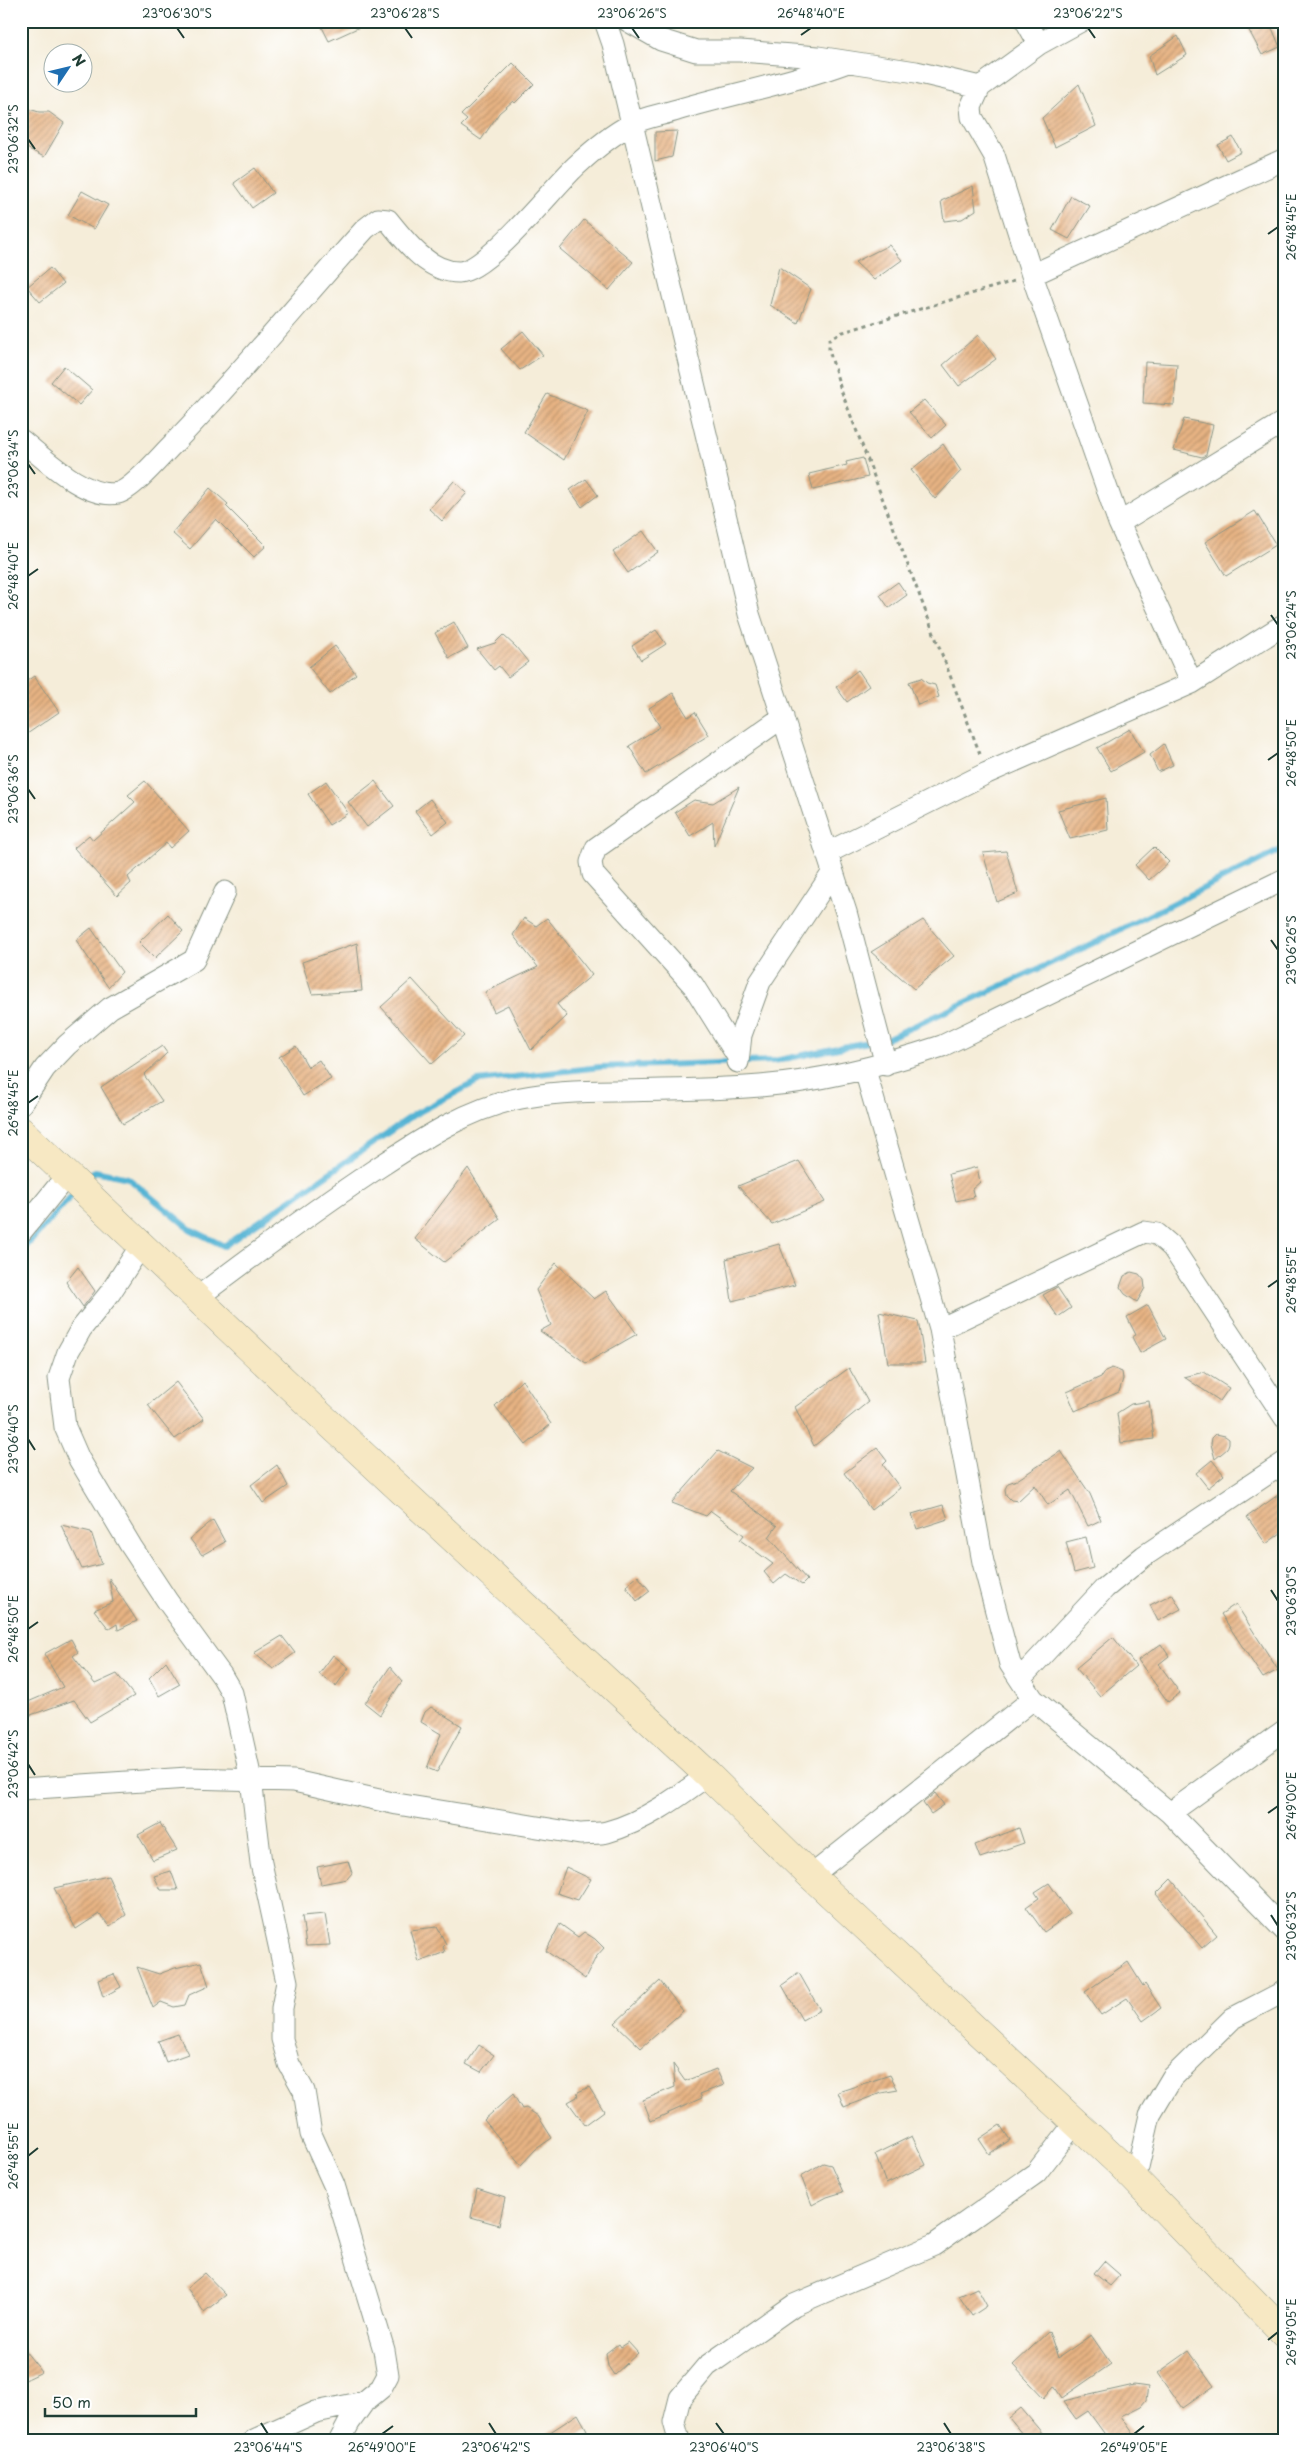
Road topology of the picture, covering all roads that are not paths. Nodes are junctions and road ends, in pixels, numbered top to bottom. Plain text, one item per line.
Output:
1 (605, 21) edge
2 (628, 21) edge
3 (1026, 21) edge
4 (1081, 21) edge
5 (1039, 44) junction
6 (848, 62) junction
7 (980, 88) junction
8 (630, 124) junction
9 (1285, 159) edge
10 (1032, 275) junction
11 (1285, 421) edge
12 (21, 440) edge
13 (1119, 523) junction
14 (1285, 624) edge
15 (1192, 683) junction
16 (783, 716) junction
17 (830, 863) junction
18 (1285, 879) edge
19 (225, 892) dead end
20 (738, 1057) junction
21 (886, 1065) junction
22 (865, 1070) junction
23 (734, 1087) junction
24 (21, 1104) edge
25 (21, 1131) edge
26 (68, 1174) junction
27 (21, 1232) edge
28 (142, 1244) junction
29 (198, 1297) junction
30 (940, 1329) junction
31 (1285, 1418) edge
32 (1285, 1462) edge
33 (1020, 1679) junction
34 (1033, 1699) junction
35 (1285, 1730) edge
36 (708, 1775) junction
37 (251, 1779) junction
38 (21, 1789) edge
39 (1170, 1813) junction
40 (811, 1876) junction
41 (1285, 1931) edge
42 (1285, 1992) edge
43 (1076, 2123) junction
44 (1135, 2180) junction
45 (1285, 2334) edge
46 (364, 2402) junction
47 (254, 2440) edge
48 (340, 2440) edge
49 (679, 2440) edge

1 - 8 street
2 - 6 street
3 - 5 street
4 - 5 street
5 - 7 street
6 - 7 street
6 - 8 street
7 - 10 street
8 - 12 street
8 - 16 street
9 - 10 street
10 - 13 street
11 - 13 street
13 - 15 street
14 - 15 street
15 - 17 street
16 - 17 street
16 - 20 street
17 - 20 street
17 - 21 street
18 - 21 street
19 - 24 street
20 - 23 street
21 - 22 street
22 - 23 street
22 - 30 street
23 - 29 street
25 - 26 main road
26 - 27 street
26 - 28 main road
28 - 29 main road
28 - 37 street
29 - 36 main road
30 - 31 street
30 - 33 street
32 - 33 street
33 - 34 street
34 - 39 street
34 - 40 street
35 - 39 street
36 - 37 street
36 - 40 main road
37 - 38 street
37 - 46 street
39 - 41 street
40 - 43 main road
42 - 44 street
43 - 44 main road
43 - 49 street
44 - 45 main road
46 - 47 street
46 - 48 street

